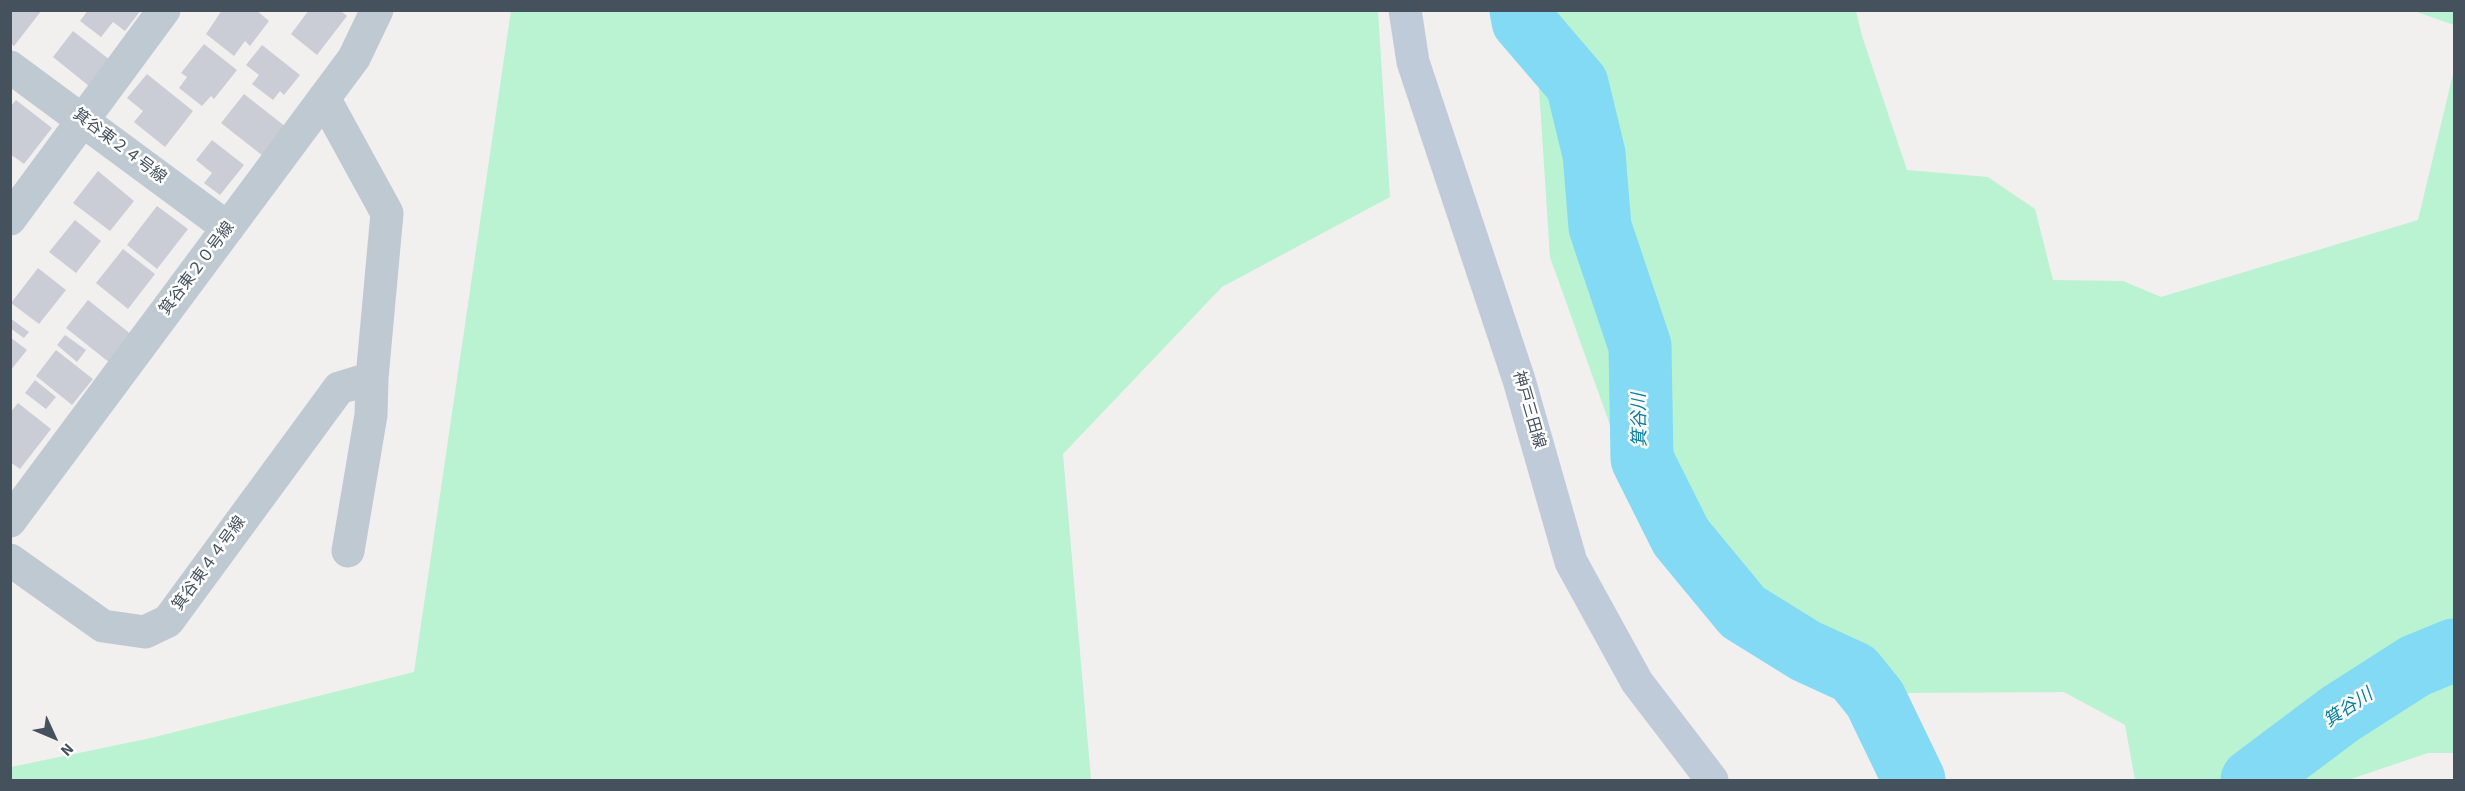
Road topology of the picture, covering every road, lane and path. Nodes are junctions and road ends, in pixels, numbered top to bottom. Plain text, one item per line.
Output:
1 (164, 10) edge
2 (377, 10) edge
3 (1405, 10) edge
4 (10, 67) edge
5 (324, 98) junction
6 (83, 120) junction
7 (10, 219) edge
8 (228, 228) junction
9 (372, 378) junction
10 (10, 522) edge
11 (348, 551) dead end
12 (10, 560) edge
13 (1712, 780) edge

1 - 6 street
2 - 5 street, 箕谷東２０号線
3 - 13 street, 神戸三田線
4 - 6 street, 箕谷東２４号線
5 - 8 street, 箕谷東２０号線
5 - 9 street
6 - 7 street
6 - 8 street, 箕谷東２４号線
8 - 10 street, 箕谷東２０号線
9 - 11 street
9 - 12 street, 箕谷東４４号線

